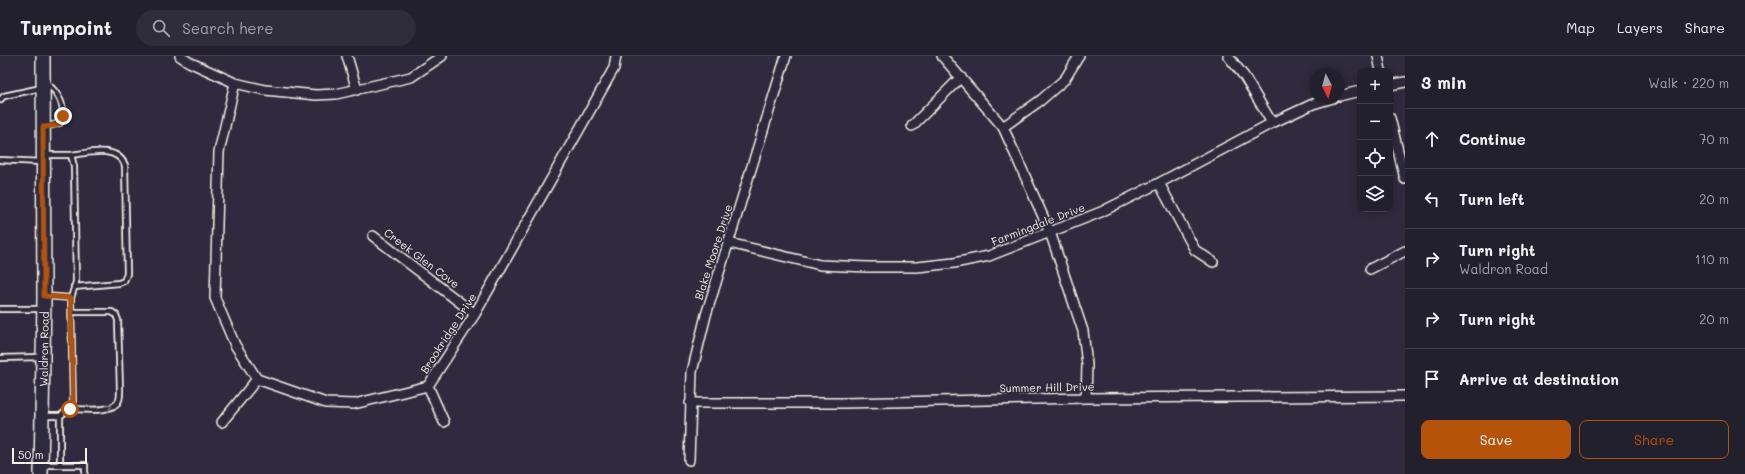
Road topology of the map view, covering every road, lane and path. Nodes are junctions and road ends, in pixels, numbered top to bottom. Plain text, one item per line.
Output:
1 (43, 56) edge
2 (180, 56) edge
3 (347, 56) edge
4 (442, 56) edge
5 (616, 56) edge
6 (786, 56) edge
7 (942, 56) edge
8 (1079, 56) edge
9 (1228, 56) edge
10 (1378, 56) edge
11 (1380, 68) edge
12 (961, 77) junction
13 (1405, 82) edge
14 (236, 83) junction
15 (43, 84) junction
16 (1393, 84) edge
17 (357, 90) junction
18 (1357, 92) edge
19 (1345, 95) edge
20 (0, 100) edge
21 (1313, 104) edge
22 (1272, 123) junction
23 (912, 126) dead end
24 (43, 127) junction
25 (1003, 127) junction
26 (1393, 130) edge
27 (71, 156) junction
28 (43, 158) junction
29 (0, 160) edge
30 (1405, 179) edge
31 (1159, 183) junction
32 (1050, 232) junction
33 (373, 236) dead end
34 (729, 243) junction
35 (1405, 251) edge
36 (1213, 262) dead end
37 (1370, 269) dead end
38 (74, 287) junction
39 (71, 298) junction
40 (44, 302) junction
41 (0, 309) edge
42 (72, 312) junction
43 (476, 314) junction
44 (43, 357) junction
45 (0, 358) edge
46 (257, 379) junction
47 (428, 386) junction
48 (1405, 396) edge
49 (1086, 398) junction
50 (690, 403) junction
51 (70, 409) junction
52 (42, 416) junction
53 (60, 416) junction
54 (222, 422) dead end
55 (444, 422) dead end
56 (689, 460) dead end
57 (60, 465) junction
58 (41, 470) edge
59 (85, 474) edge

1 - 15 main road, Waldron Road
2 - 14 street
3 - 17 street
4 - 17 street
5 - 43 street, Brookridge Drive
6 - 34 street, Blake Moore Drive
7 - 12 street
8 - 25 street
9 - 22 street
10 - 11 street
12 - 23 street
12 - 25 street
13 - 16 street
14 - 17 street
14 - 46 street
15 - 20 lane
15 - 24 main road, Waldron Road
15 - 24 lane
18 - 19 street
21 - 22 street, Farmingdale Drive
22 - 31 street, Farmingdale Drive
24 - 28 main road, Waldron Road
25 - 32 street
26 - 30 street
27 - 28 lane
27 - 38 lane
27 - 38 lane
28 - 29 lane
28 - 40 main road, Waldron Road
31 - 32 street, Farmingdale Drive
31 - 36 street
32 - 34 street, Farmingdale Drive
32 - 49 street
33 - 43 street, Creek Glen Cove
34 - 50 street, Blake Moore Drive
35 - 37 street
38 - 39 lane
39 - 40 lane
39 - 42 lane
40 - 41 lane
40 - 44 main road, Waldron Road
42 - 51 lane
51 -> 42 lane
43 - 47 street, Brookridge Drive
44 - 45 lane
44 - 52 main road, Waldron Road
46 - 47 street, Brookridge Drive
46 - 54 street
47 - 55 street
48 - 49 street, Summer Hill Drive
49 - 50 street, Summer Hill Drive
50 - 56 street, Blake Moore Drive
51 - 53 lane
52 - 53 lane
52 - 58 main road, Waldron Road
53 - 57 lane
57 - 58 lane
57 - 59 lane

